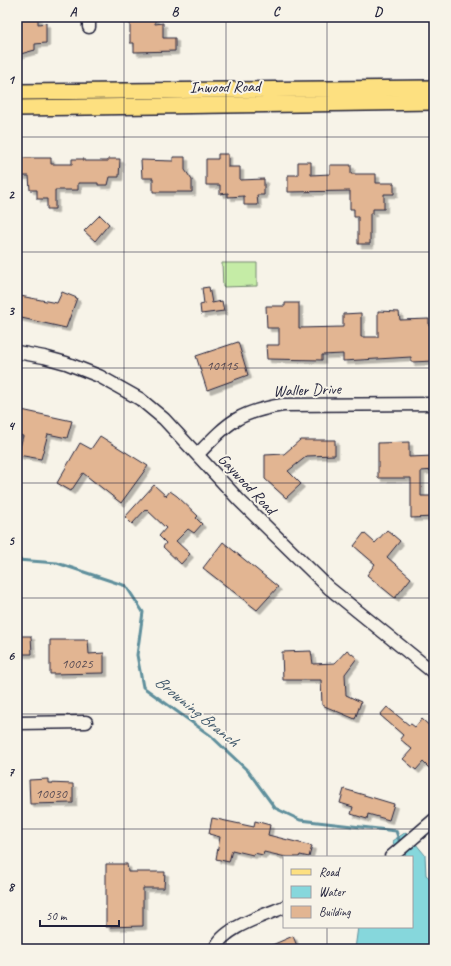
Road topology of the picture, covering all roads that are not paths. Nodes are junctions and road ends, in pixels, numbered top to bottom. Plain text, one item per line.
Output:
1 (434, 88) edge
2 (123, 91) junction
3 (17, 92) edge
4 (338, 96) junction
5 (434, 102) edge
6 (122, 107) junction
7 (17, 108) edge
8 (17, 352) edge
9 (434, 404) edge
10 (198, 454) junction
11 (434, 673) edge
12 (86, 722) dead end
13 (17, 723) edge
14 (434, 820) edge
15 (392, 856) edge
16 (283, 907) edge
17 (215, 949) edge

1 - 4 main road, Inwood Road
2 - 3 main road, Inwood Road
2 - 4 main road, Inwood Road
2 - 6 main road
4 - 5 main road, Inwood Road
4 - 6 main road, Inwood Road
6 - 7 main road, Inwood Road
8 - 10 street, Gaywood Road
9 - 10 street, Waller Drive
10 - 11 street, Gaywood Road
12 - 13 street
14 - 15 street
16 - 17 street

